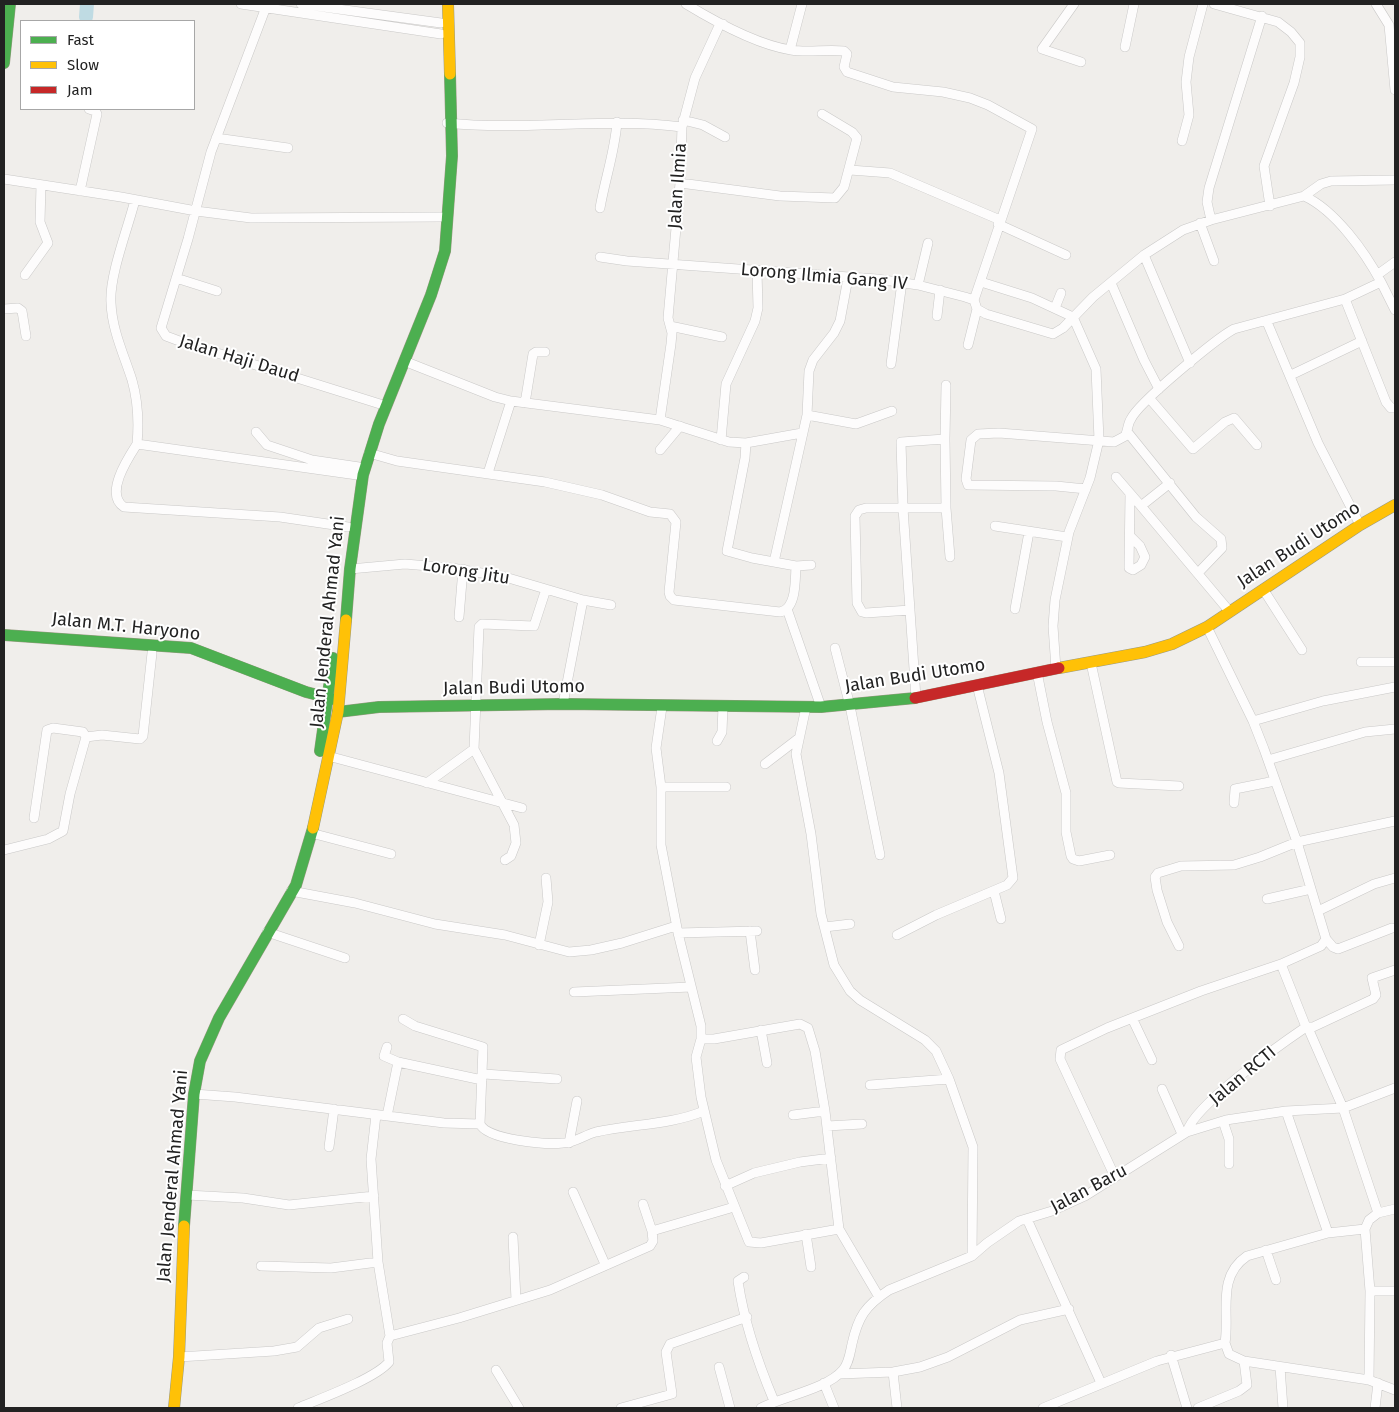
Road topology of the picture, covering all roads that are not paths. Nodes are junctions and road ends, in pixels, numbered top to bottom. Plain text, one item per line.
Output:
1 (10, 4) edge
2 (241, 4) edge
3 (301, 4) edge
4 (440, 4) edge
5 (448, 4) edge
6 (686, 4) edge
7 (802, 4) edge
8 (1074, 4) edge
9 (1134, 4) edge
10 (1203, 4) edge
11 (1214, 4) edge
12 (1376, 4) edge
13 (266, 7) junction
14 (1262, 16) junction
15 (723, 24) junction
16 (441, 29) junction
17 (1125, 47) dead end
18 (790, 50) junction
19 (1081, 62) dead end
20 (4, 63) edge
21 (1395, 90) edge
22 (92, 110) edge
23 (822, 114) dead end
24 (616, 122) junction
25 (448, 123) junction
26 (683, 124) junction
27 (725, 137) dead end
28 (216, 138) junction
29 (1182, 140) dead end
30 (288, 148) dead end
31 (850, 170) junction
32 (4, 179) edge
33 (1395, 180) edge
34 (680, 183) junction
35 (41, 185) junction
36 (80, 191) junction
37 (1304, 196) junction
38 (135, 200) junction
39 (1270, 206) junction
40 (600, 208) dead end
41 (196, 211) junction
42 (441, 217) junction
43 (1211, 220) junction
44 (999, 222) junction
45 (1200, 223) junction
46 (928, 243) dead end
47 (1066, 255) dead end
48 (1144, 256) junction
49 (600, 257) dead end
50 (1214, 261) dead end
51 (1395, 262) edge
52 (672, 264) junction
53 (757, 271) junction
54 (25, 275) dead end
55 (176, 278) junction
56 (848, 278) junction
57 (1379, 278) junction
58 (902, 282) junction
59 (981, 282) junction
60 (1111, 283) junction
61 (918, 285) junction
62 (940, 290) junction
63 (217, 291) dead end
64 (1061, 294) dead end
65 (1345, 299) junction
66 (976, 304) junction
67 (1055, 308) junction
68 (4, 309) edge
69 (1395, 310) edge
70 (937, 316) dead end
71 (1073, 317) junction
72 (1267, 322) junction
73 (670, 326) junction
74 (26, 336) dead end
75 (722, 337) dead end
76 (1362, 341) junction
77 (968, 345) dead end
78 (545, 352) dead end
79 (404, 362) junction
80 (1190, 363) junction
81 (891, 364) dead end
82 (1291, 375) junction
83 (391, 385) junction
84 (946, 385) dead end
85 (1159, 389) junction
86 (1150, 399) junction
87 (511, 401) junction
88 (526, 403) junction
89 (380, 404) junction
90 (1395, 408) edge
91 (892, 411) dead end
92 (806, 416) junction
93 (660, 420) junction
94 (680, 426) junction
95 (256, 432) dead end
96 (802, 432) junction
97 (1126, 434) junction
98 (945, 439) junction
99 (721, 440) junction
100 (1099, 440) junction
101 (746, 443) junction
102 (137, 444) junction
103 (1257, 445) dead end
104 (660, 450) dead end
105 (369, 453) junction
106 (358, 471) junction
107 (488, 473) junction
108 (1116, 477) dead end
109 (1170, 483) junction
110 (1086, 489) junction
111 (1130, 494) junction
112 (1395, 505) edge
113 (1140, 506) junction
114 (903, 508) junction
115 (946, 508) junction
116 (1360, 525) junction
117 (995, 526) dead end
118 (348, 528) junction
119 (1029, 532) junction
120 (1068, 536) junction
121 (1130, 536) dead end
122 (950, 557) dead end
123 (774, 562) junction
124 (811, 565) dead end
125 (796, 566) junction
126 (350, 568) junction
127 (463, 569) junction
128 (1198, 573) junction
129 (546, 589) junction
130 (1262, 590) junction
131 (581, 602) junction
132 (611, 605) dead end
133 (787, 609) junction
134 (1015, 609) dead end
135 (910, 610) junction
136 (1230, 612) junction
137 (459, 617) dead end
138 (1207, 627) junction
139 (4, 635) edge
140 (4, 645) edge
141 (835, 648) dead end
142 (1302, 650) dead end
143 (152, 653) junction
144 (1361, 662) dead end
145 (1395, 662) edge
146 (1091, 663) junction
147 (1056, 669) junction
148 (1038, 672) junction
149 (977, 685) junction
150 (1395, 687) edge
151 (916, 698) junction
152 (326, 703) junction
153 (563, 704) junction
154 (339, 706) junction
155 (475, 706) junction
156 (722, 706) junction
157 (806, 706) junction
158 (850, 706) junction
159 (662, 707) junction
160 (821, 707) junction
161 (1253, 721) junction
162 (1395, 729) edge
163 (86, 737) junction
164 (799, 738) junction
165 (717, 741) dead end
166 (474, 749) junction
167 (328, 756) junction
168 (1268, 760) junction
169 (765, 764) dead end
170 (1274, 781) junction
171 (427, 782) junction
172 (1179, 786) dead end
173 (661, 787) junction
174 (726, 787) dead end
175 (500, 802) junction
176 (1234, 803) dead end
177 (522, 808) dead end
178 (34, 818) dead end
179 (1395, 821) edge
180 (311, 833) junction
181 (1297, 842) junction
182 (4, 850) edge
183 (391, 854) dead end
184 (880, 855) dead end
185 (1110, 855) dead end
186 (505, 860) dead end
187 (546, 878) dead end
188 (1395, 878) edge
189 (1311, 889) junction
190 (290, 891) junction
191 (994, 891) junction
192 (1268, 899) dead end
193 (1318, 911) junction
194 (1001, 919) dead end
195 (850, 924) dead end
196 (825, 927) junction
197 (1392, 928) dead end
198 (677, 930) junction
199 (267, 932) junction
200 (897, 935) dead end
201 (1326, 939) junction
202 (539, 945) junction
203 (1179, 946) dead end
204 (345, 958) dead end
205 (1281, 964) junction
206 (755, 970) dead end
207 (1395, 970) edge
208 (691, 987) junction
209 (574, 992) dead end
210 (1132, 1018) junction
211 (402, 1019) dead end
212 (1307, 1028) junction
213 (761, 1030) junction
214 (701, 1038) junction
215 (387, 1048) dead end
216 (1152, 1060) dead end
217 (398, 1062) junction
218 (767, 1063) dead end
219 (483, 1077) junction
220 (557, 1079) dead end
221 (949, 1079) junction
222 (870, 1085) dead end
223 (1395, 1088) edge
224 (1162, 1089) dead end
225 (194, 1094) junction
226 (576, 1101) dead end
227 (1343, 1108) junction
228 (334, 1109) junction
229 (704, 1111) junction
230 (825, 1111) junction
231 (1286, 1111) junction
232 (376, 1115) junction
233 (387, 1116) junction
234 (793, 1116) dead end
235 (1223, 1120) junction
236 (480, 1124) junction
237 (862, 1124) dead end
238 (827, 1126) junction
239 (1184, 1133) junction
240 (569, 1143) junction
241 (329, 1147) dead end
242 (831, 1158) junction
243 (1229, 1164) dead end
244 (1115, 1177) junction
245 (726, 1186) junction
246 (573, 1192) dead end
247 (187, 1195) junction
248 (374, 1196) junction
249 (643, 1204) dead end
250 (734, 1207) junction
251 (1395, 1208) edge
252 (1378, 1213) junction
253 (1027, 1218) junction
254 (839, 1229) junction
255 (1365, 1229) junction
256 (652, 1231) junction
257 (1328, 1232) junction
258 (806, 1234) junction
259 (513, 1237) dead end
260 (1266, 1250) junction
261 (972, 1256) junction
262 (378, 1262) junction
263 (605, 1264) junction
264 (261, 1266) dead end
265 (811, 1267) dead end
266 (744, 1277) dead end
267 (1276, 1280) dead end
268 (1370, 1291) junction
269 (1395, 1291) edge
270 (879, 1297) junction
271 (516, 1300) junction
272 (1069, 1309) junction
273 (747, 1317) junction
274 (348, 1319) dead end
275 (390, 1336) junction
276 (1226, 1343) junction
277 (1171, 1355) junction
278 (179, 1357) junction
279 (1244, 1361) junction
280 (1280, 1366) junction
281 (719, 1367) dead end
282 (496, 1370) dead end
283 (893, 1372) junction
284 (839, 1374) junction
285 (1369, 1380) junction
286 (824, 1383) junction
287 (1101, 1383) junction
288 (1378, 1383) junction
289 (1395, 1390) edge
290 (768, 1406) edge
291 (174, 1408) edge
292 (298, 1408) edge
293 (519, 1408) edge
294 (621, 1408) edge
295 (730, 1408) edge
296 (834, 1408) edge
297 (897, 1408) edge
298 (1043, 1408) edge
299 (1187, 1408) edge
300 (1198, 1408) edge
301 (1282, 1408) edge
302 (1375, 1408) edge

1 - 20 main road
2 - 13 street
3 - 16 street
4 - 16 main road, Jalan Jenderal Ahmad Yani
5 - 25 main road, Jalan Jenderal Ahmad Yani
6 - 15 street
7 - 18 street
8 - 19 street
9 - 17 street
10 - 29 street
11 - 14 street
12 - 21 street
13 - 16 street
13 - 28 street, Jalan Haji Daud
14 - 39 street
14 - 43 street
15 - 18 street
15 - 26 street
16 - 25 main road, Jalan Jenderal Ahmad Yani
18 - 44 street
22 - 36 street
23 - 31 street
24 - 25 street, Jalan Ilmia
24 - 26 street, Jalan Ilmia
24 - 40 street
25 - 42 main road, Jalan Jenderal Ahmad Yani
25 - 79 main road, Jalan Jenderal Ahmad Yani
26 - 27 street
26 - 34 street, Jalan Ilmia
28 - 30 street
28 - 41 street, Jalan Haji Daud
31 - 34 street
31 - 44 street
32 - 35 street
33 - 37 street
34 - 52 street, Jalan Ilmia
35 - 36 street
35 - 54 street
36 - 38 street
37 - 39 street
37 - 57 street
38 - 41 street
38 - 102 street
39 - 43 street
41 - 42 street
41 - 55 street, Jalan Haji Daud
42 - 83 main road, Jalan Jenderal Ahmad Yani
43 - 45 street
44 - 47 street
44 - 59 street
45 - 48 street
45 - 50 street
46 - 61 street
48 - 60 street
48 - 80 street
49 - 52 street, Lorong Ilmia Gang IV
51 - 57 street
52 - 53 street, Lorong Ilmia Gang IV
52 - 73 street, Jalan Ilmia
53 - 56 street, Lorong Ilmia Gang IV
53 - 99 street
55 - 63 street
55 - 89 street, Jalan Haji Daud
56 - 58 street, Lorong Ilmia Gang IV
56 - 92 street
57 - 65 street
57 - 69 street
58 - 61 street, Lorong Ilmia Gang IV
58 - 81 street
59 - 66 street
59 - 67 street
60 - 71 street
60 - 85 street
61 - 62 street, Lorong Ilmia Gang IV
62 - 66 street, Lorong Ilmia Gang IV
62 - 70 street
64 - 67 street
65 - 72 street
65 - 76 street
66 - 71 street, Lorong Ilmia Gang IV
66 - 77 street
67 - 71 street
68 - 74 street
71 - 100 street
72 - 80 street
72 - 82 street
73 - 75 street
73 - 93 street, Jalan Ilmia
76 - 82 street
76 - 90 street
78 - 88 street
79 - 83 main road, Jalan Jenderal Ahmad Yani
79 - 87 street
80 - 85 street
82 - 116 street
83 - 89 main road, Jalan Jenderal Ahmad Yani
83 - 105 main road, Jalan Jenderal Ahmad Yani
84 - 98 street
85 - 86 street
86 - 97 street
86 - 103 street
87 - 88 street
87 - 107 street
88 - 93 street
89 - 106 main road, Jalan Jenderal Ahmad Yani
91 - 92 street
92 - 96 street
93 - 94 street
94 - 99 street
94 - 104 street
95 - 106 street
96 - 101 street
96 - 123 street
97 - 100 street
97 - 109 street
98 - 114 street
98 - 115 street
99 - 101 street
100 - 110 street
100 - 110 street
101 - 123 street
102 - 106 street
102 - 118 street
105 - 107 street
105 - 126 main road, Jalan Jenderal Ahmad Yani
106 - 118 main road, Jalan Jenderal Ahmad Yani
107 - 133 street
108 - 111 street
109 - 113 street
109 - 128 street
110 - 120 street
111 - 113 street
111 - 121 street
112 - 116 main road, Jalan Budi Utomo
113 - 128 street
114 - 115 street
114 - 135 street
114 - 135 street
115 - 122 street
116 - 130 main road, Jalan Budi Utomo
117 - 119 street
118 - 152 main road, Jalan Jenderal Ahmad Yani
119 - 120 street
119 - 134 street
120 - 147 street
123 - 125 street
124 - 125 street
125 - 133 street
126 - 127 street, Lorong Jitu
126 - 154 main road, Jalan Jenderal Ahmad Yani
127 - 129 street, Lorong Jitu
127 - 137 street
128 - 136 street
129 - 131 street, Lorong Jitu
129 - 155 street
130 - 136 main road, Jalan Budi Utomo
130 - 142 street
131 - 132 street, Lorong Jitu
131 - 153 street
133 - 160 street
135 - 151 street
136 - 138 main road, Jalan Budi Utomo
138 - 146 main road, Jalan Budi Utomo
138 - 161 street
139 - 152 main road, Jalan M.T. Haryono
140 - 143 main road, Jalan M.T. Haryono
141 - 158 street
143 - 152 main road, Jalan M.T. Haryono
143 - 163 street
144 - 145 street
146 - 147 main road, Jalan Budi Utomo
146 - 172 street
147 - 148 main road, Jalan Budi Utomo
148 - 149 main road, Jalan Budi Utomo
148 - 185 street
149 - 151 main road, Jalan Budi Utomo
149 - 191 street
150 - 161 street
151 - 158 main road, Jalan Budi Utomo
152 - 154 main road
152 - 190 main road, Jalan Jenderal Ahmad Yani
153 - 155 main road, Jalan Budi Utomo
153 - 159 main road, Jalan Budi Utomo
154 - 155 main road, Jalan Budi Utomo
154 - 167 main road, Jalan Jenderal Ahmad Yani
155 - 166 street
156 - 157 main road, Jalan Budi Utomo
156 - 159 main road, Jalan Budi Utomo
156 - 165 street
157 - 160 main road, Jalan Budi Utomo
157 - 164 street
158 - 160 main road, Jalan Budi Utomo
158 - 184 street
159 - 173 street
161 - 168 street
162 - 168 street
163 - 178 street
163 - 182 street
164 - 169 street
164 - 196 street
166 - 171 street
166 - 175 street
167 - 171 street
167 - 180 main road, Jalan Jenderal Ahmad Yani
168 - 170 street
170 - 176 street
170 - 181 street
171 - 175 street
173 - 174 street
173 - 198 street
175 - 177 street
175 - 186 street
179 - 181 street
180 - 183 street
180 - 190 main road, Jalan Jenderal Ahmad Yani
181 - 189 street
181 - 203 street
187 - 202 street
188 - 193 street
189 - 192 street
189 - 193 street
190 - 199 main road, Jalan Jenderal Ahmad Yani
190 - 202 street
191 - 194 street
191 - 200 street
193 - 201 street
195 - 196 street
196 - 221 street
197 - 201 street
198 - 202 street
198 - 206 street
198 - 208 street
199 - 204 street
199 - 225 main road, Jalan Jenderal Ahmad Yani
201 - 205 street
205 - 210 street
205 - 212 street
207 - 212 street, Jalan RCTI
208 - 209 street
208 - 214 street
210 - 216 street
210 - 244 street
211 - 219 street
212 - 227 street
212 - 239 street, Jalan RCTI
213 - 214 street
213 - 218 street
213 - 230 street
214 - 229 street
215 - 217 street
217 - 219 street
217 - 233 street
219 - 220 street
219 - 236 street
221 - 222 street
221 - 261 street
223 - 227 street, Jalan Baru
224 - 239 street
225 - 228 street
225 - 247 main road, Jalan Jenderal Ahmad Yani
226 - 240 street
227 - 231 street, Jalan Baru
227 - 252 street
228 - 232 street
228 - 241 street
229 - 240 street
229 - 245 street
230 - 234 street
230 - 238 street
231 - 235 street, Jalan Baru
231 - 257 street
232 - 233 street
232 - 248 street
233 - 236 street
235 - 239 street, Jalan Baru
235 - 243 street
236 - 240 street
237 - 238 street
238 - 242 street
239 - 244 street, Jalan Baru
242 - 245 street
242 - 254 street
244 - 253 street, Jalan Baru
245 - 250 street
246 - 263 street
247 - 248 street
247 - 278 main road, Jalan Jenderal Ahmad Yani
248 - 262 street
249 - 256 street
250 - 256 street
250 - 258 street
251 - 252 street
252 - 255 street
253 - 261 street, Jalan Baru
253 - 272 street
254 - 258 street
254 - 270 street
255 - 257 street
255 - 268 street
256 - 263 street
257 - 260 street
258 - 265 street
259 - 271 street
260 - 267 street
260 - 276 street
261 - 270 street, Jalan Baru
262 - 264 street
262 - 275 street
263 - 271 street
266 - 273 street
268 - 269 street
268 - 285 street
270 - 284 street, Jalan Baru
271 - 275 street
272 - 283 street
272 - 287 street
273 - 290 street
273 - 294 street
274 - 278 street
275 - 292 street
276 - 277 street
276 - 279 street
277 - 287 street
277 - 299 street
278 - 291 main road, Jalan Jenderal Ahmad Yani
279 - 280 street
279 - 300 street
280 - 285 street
280 - 301 street
281 - 295 street
282 - 293 street
283 - 284 street
283 - 297 street
284 - 286 street
285 - 288 street
286 - 290 street
286 - 296 street
287 - 298 street
288 - 289 street
288 - 302 street

